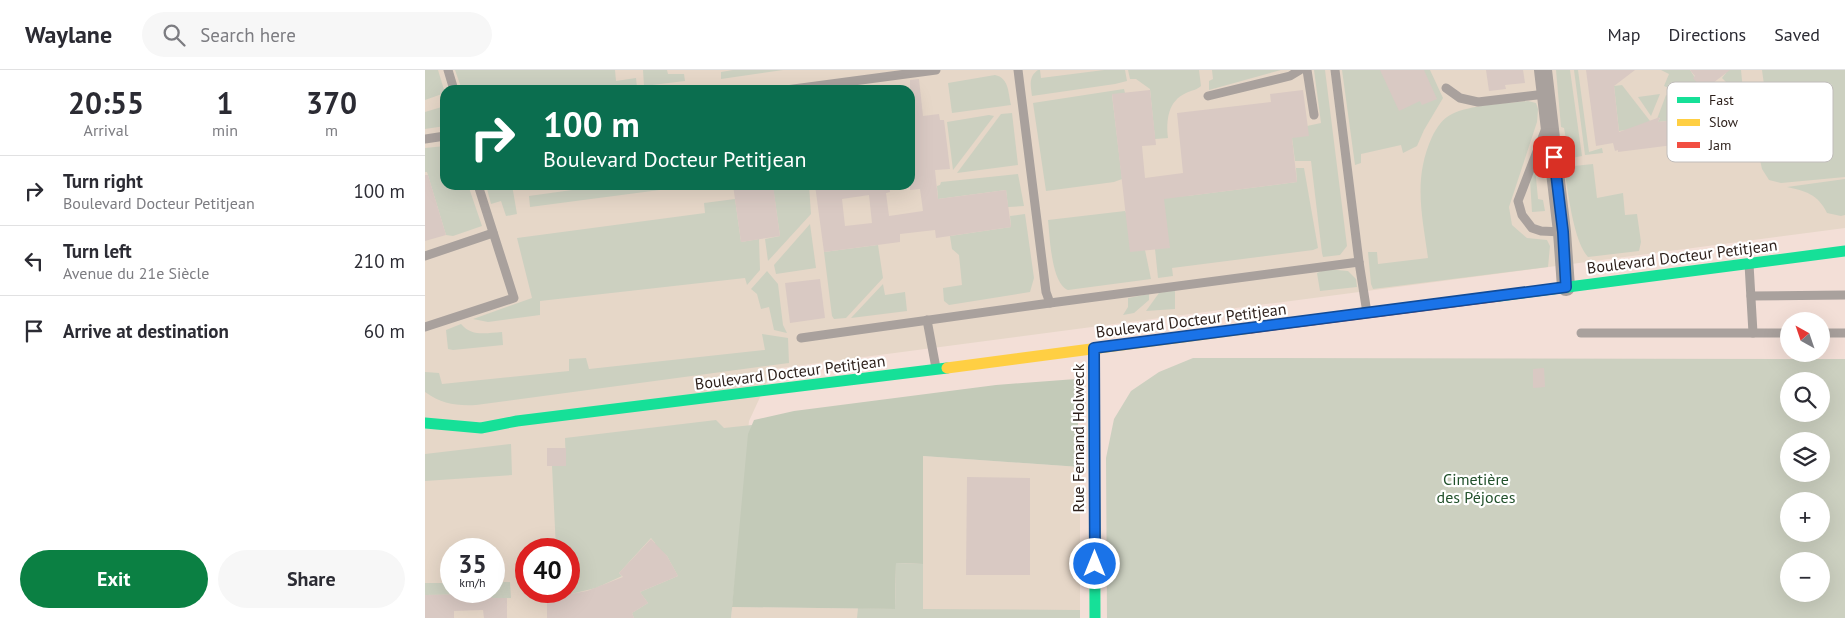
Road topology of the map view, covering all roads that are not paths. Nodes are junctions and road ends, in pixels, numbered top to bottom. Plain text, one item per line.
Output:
1 (448, 70) edge
2 (936, 70) edge
3 (1018, 70) edge
4 (1300, 70) edge
5 (1307, 70) edge
6 (1335, 70) edge
7 (1543, 70) edge
8 (452, 85) edge
9 (824, 85) edge
10 (1447, 88) dead end
11 (1546, 94) junction
12 (1208, 96) dead end
13 (1314, 115) dead end
14 (1549, 120) junction
15 (440, 137) edge
16 (425, 139) edge
17 (479, 190) edge
18 (1563, 232) junction
19 (493, 233) junction
20 (1845, 252) edge
21 (425, 256) edge
22 (1359, 262) junction
23 (1749, 264) junction
24 (1566, 287) junction
25 (1845, 295) edge
26 (1751, 296) junction
27 (1050, 303) junction
28 (1367, 313) junction
29 (927, 320) junction
30 (425, 327) edge
31 (1581, 333) dead end
32 (1753, 333) junction
33 (1780, 333) edge
34 (1830, 333) edge
35 (1845, 333) edge
36 (801, 338) dead end
37 (1094, 348) junction
38 (937, 371) junction
39 (425, 412) edge
40 (425, 423) edge
41 (452, 427) junction
42 (1095, 618) edge

1 - 8 lane
2 - 9 lane
3 - 27 lane
4 - 12 lane
5 - 13 lane
6 - 22 lane
7 - 11 street
10 - 11 lane
11 - 14 street
14 - 18 street
14 - 18 lane
15 - 16 lane
17 - 19 lane
18 - 24 street
19 - 21 lane
19 - 30 lane
20 - 23 main road, Boulevard Docteur Petitjean
22 - 27 lane
22 - 28 lane
23 - 24 main road, Boulevard Docteur Petitjean
23 - 26 lane
24 - 28 main road, Boulevard Docteur Petitjean
25 - 26 lane
26 - 32 lane
27 - 29 lane
28 - 37 main road, Boulevard Docteur Petitjean
29 - 36 lane
29 - 38 lane
31 - 32 lane
32 - 33 lane
34 - 35 lane
37 - 38 main road, Boulevard Docteur Petitjean
37 - 42 main road, Rue Fernand Holweck
38 - 41 main road, Boulevard Docteur Petitjean
39 - 41 main road, Boulevard Docteur Petitjean
40 - 41 main road, Boulevard Docteur Petitjean

